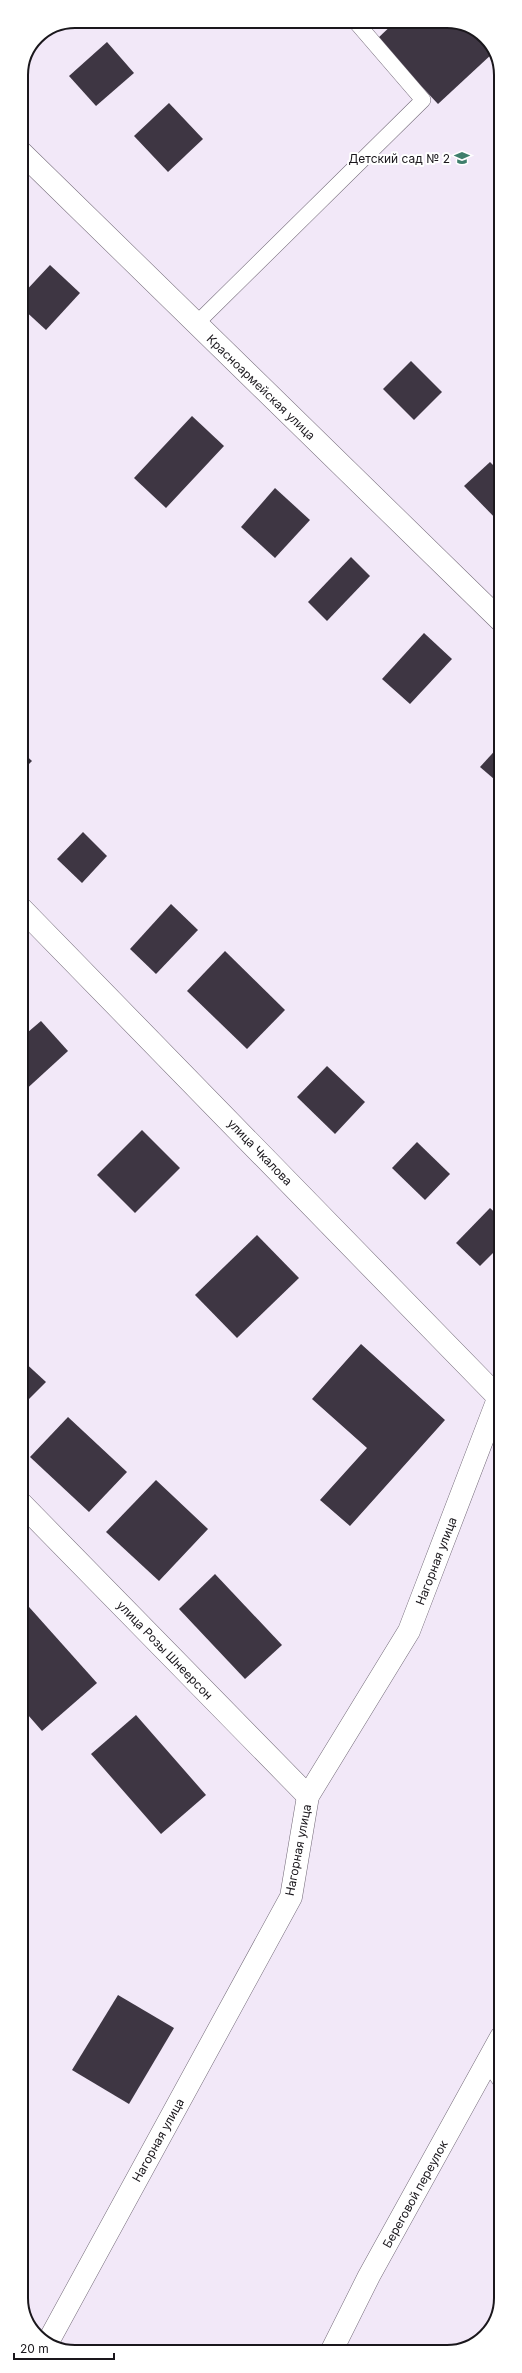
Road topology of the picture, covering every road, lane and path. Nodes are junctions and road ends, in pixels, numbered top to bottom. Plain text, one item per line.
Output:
1 (361, 28) edge
2 (28, 159) edge
3 (196, 324) junction
4 (494, 615) edge
5 (28, 915) edge
6 (494, 1389) edge
7 (494, 1407) edge
8 (28, 1510) edge
9 (308, 1796) junction
10 (494, 2050) edge
11 (487, 2062) junction
12 (494, 2072) edge
13 (50, 2338) edge
14 (334, 2345) edge

1 - 3 lane
2 - 3 street, Красноармейская улица
3 - 4 street, Красноармейская улица
5 - 6 street, улица Чкалова
7 - 9 street, Нагорная улица
8 - 9 street, улица Розы Шнеерсон
9 - 13 street, Нагорная улица
10 - 11 street, Береговой переулок
11 - 12 lane
11 - 14 street, Береговой переулок

